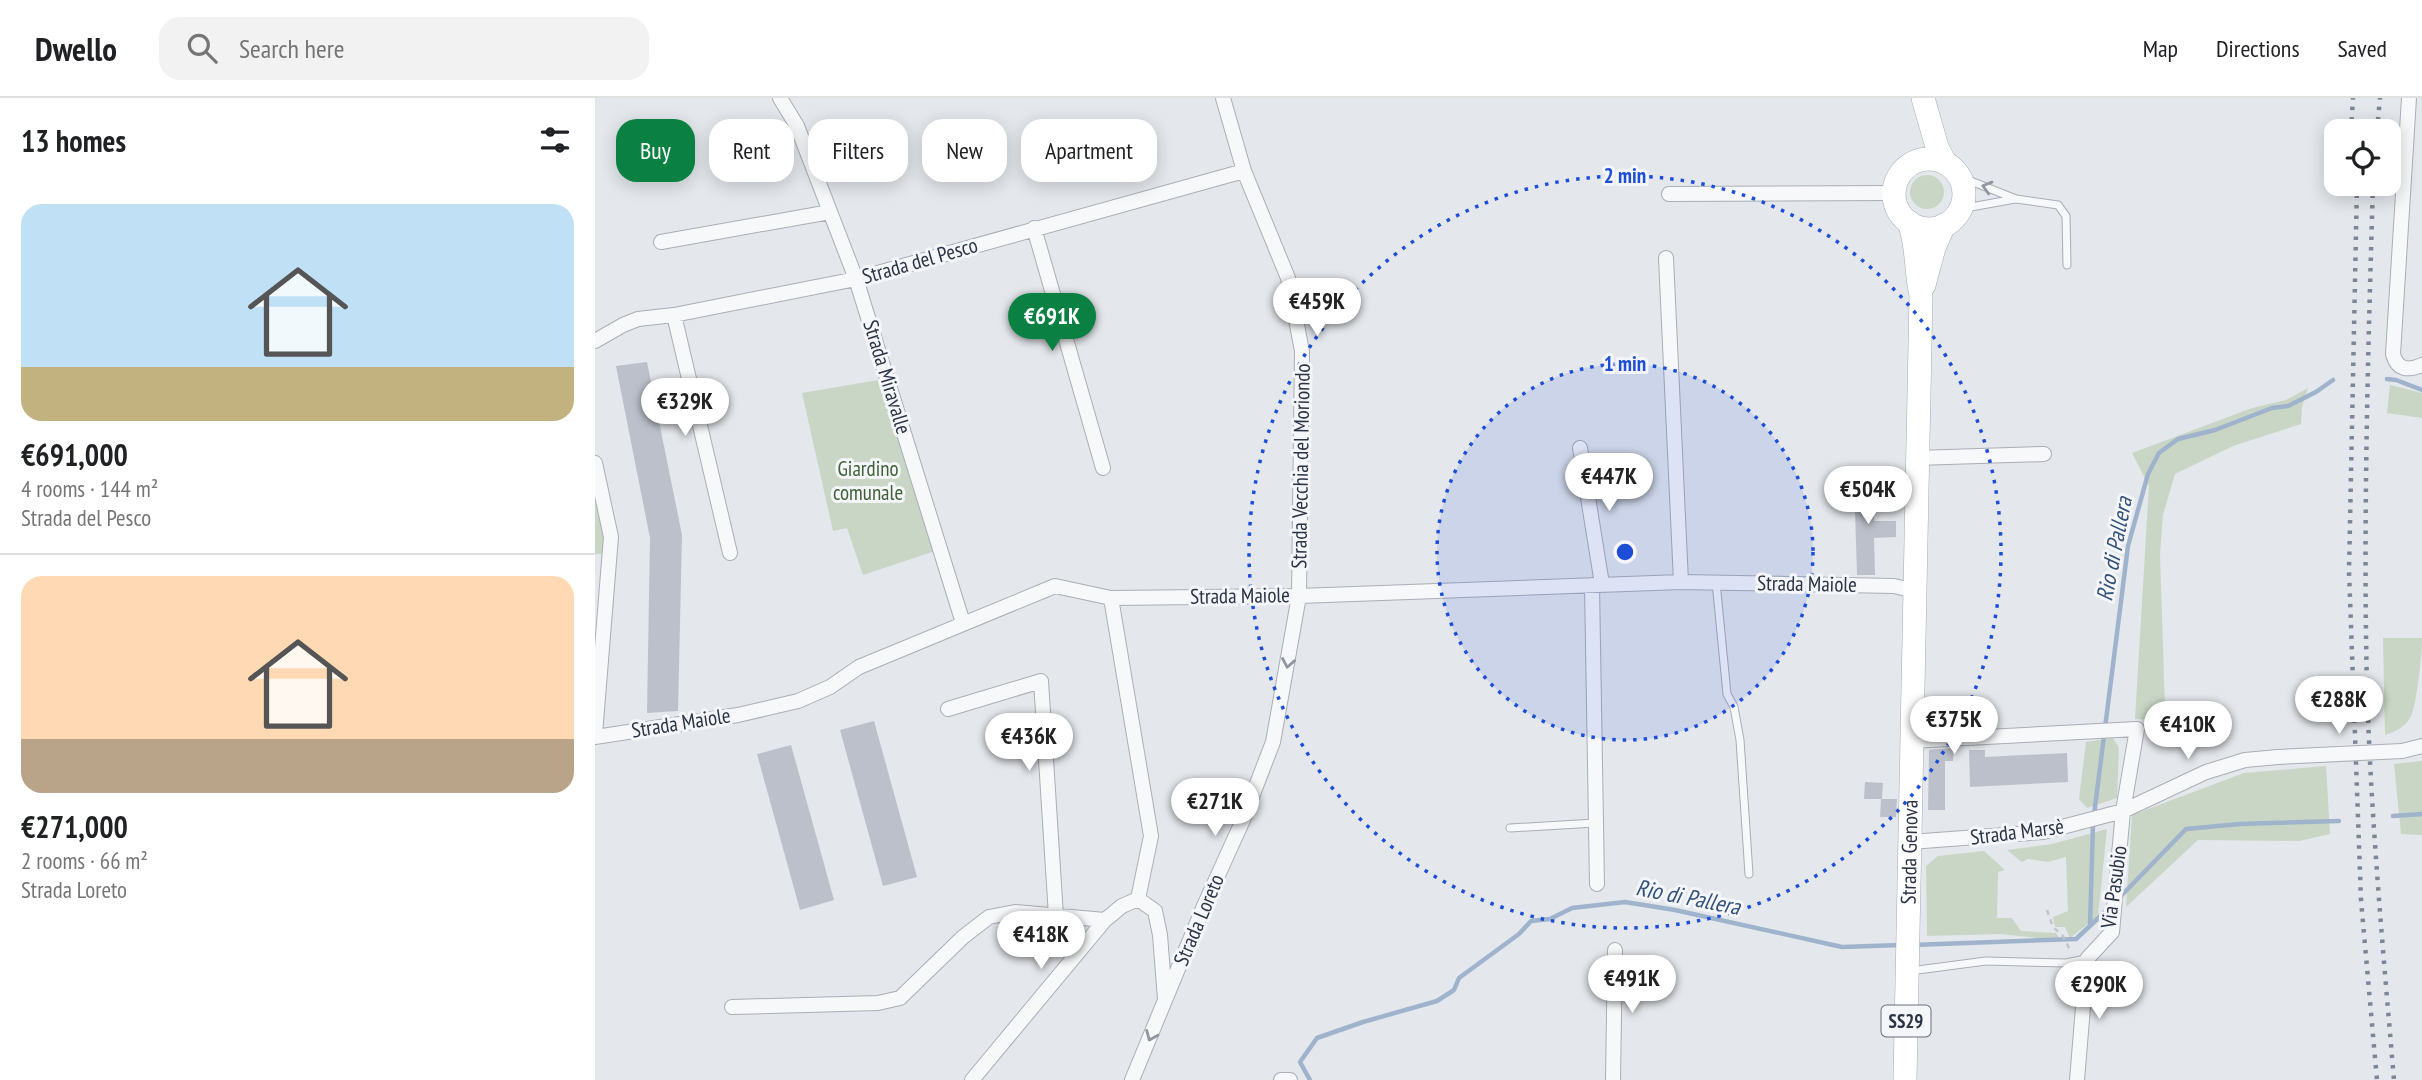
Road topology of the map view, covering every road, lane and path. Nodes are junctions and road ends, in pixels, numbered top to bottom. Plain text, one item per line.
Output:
1 (780, 98) edge
2 (1223, 98) edge
3 (1923, 98) edge
4 (2409, 98) edge
5 (1910, 165) junction
6 (1952, 169) junction
7 (1244, 171) junction
8 (1894, 193) junction
9 (1669, 194) dead end
10 (2016, 199) junction
11 (1960, 209) junction
12 (830, 212) junction
13 (1909, 222) junction
14 (1944, 225) junction
15 (1034, 228) junction
16 (661, 242) dead end
17 (1666, 258) dead end
18 (2067, 265) dead end
19 (856, 279) junction
20 (1921, 295) junction
21 (674, 315) junction
22 (595, 341) edge
23 (2422, 365) edge
24 (1580, 447) dead end
25 (2044, 454) dead end
26 (1916, 458) junction
27 (595, 463) edge
28 (1103, 468) dead end
29 (730, 553) dead end
30 (1681, 582) junction
31 (1716, 582) junction
32 (1597, 584) junction
33 (1915, 591) junction
34 (1299, 596) junction
35 (1111, 598) junction
36 (963, 623) junction
37 (948, 709) dead end
38 (595, 735) edge
39 (1910, 741) junction
40 (2421, 743) edge
41 (2115, 813) junction
42 (1596, 823) junction
43 (1510, 828) dead end
44 (1910, 842) junction
45 (1749, 874) dead end
46 (1597, 884) dead end
47 (1138, 899) junction
48 (2047, 910) dead end
49 (1056, 916) junction
50 (1105, 920) junction
51 (1615, 950) dead end
52 (2071, 953) dead end
53 (2087, 959) junction
54 (1908, 967) junction
55 (1165, 1002) junction
56 (732, 1007) dead end
57 (972, 1080) edge
58 (1132, 1080) edge
59 (1281, 1080) edge
60 (1290, 1080) edge
61 (1613, 1080) edge
62 (1905, 1080) edge
63 (2077, 1080) edge

1 - 12 street, Strada Miravalle
2 - 7 street, Strada Vecchia del Moriondo
3 - 5 main road
3 - 6 main road
4 - 23 street
5 - 6 main road
5 - 8 main road
10 -> 6 lane
6 - 11 main road
7 - 15 street, Strada del Pesco
7 - 34 street, Strada Vecchia del Moriondo
8 - 9 street
8 - 13 main road, Strada Genova / SS29
10 - 11 lane
10 - 18 lane
11 - 14 main road, Strada Genova / SS29
12 - 16 street
12 - 19 street, Strada Miravalle
13 - 14 main road
13 - 20 main road, Strada Genova / SS29
14 - 20 main road, Strada Genova / SS29
15 - 19 street, Strada del Pesco
15 - 28 street
17 - 30 street
19 - 21 street, Strada del Pesco
19 - 36 street, Strada Miravalle
20 - 26 main road, Strada Genova / SS29
21 - 22 street, Strada del Pesco
21 - 29 street
24 - 32 street
25 - 26 street
26 - 33 main road, Strada Genova / SS29
27 - 38 street
30 - 31 street, Strada Maiole
30 - 32 street, Strada Maiole
31 - 33 street, Strada Maiole
31 - 45 lane
32 - 34 street, Strada Maiole
32 - 42 street
33 - 39 main road, Strada Genova / SS29
34 - 35 street, Strada Maiole
34 -> 55 street, Strada Loreto
35 - 36 street, Strada Maiole
35 - 47 street
36 - 38 street, Strada Maiole
37 - 49 street
39 - 41 street
39 - 44 main road, Strada Genova / SS29
40 - 41 street, Strada Marsè, bridge
41 - 44 street, Strada Marsè
41 - 53 street, Via Pasubio
42 - 43 lane
42 - 46 street
44 - 54 main road, Strada Genova / SS29
47 - 50 street
47 - 55 street
48 - 52 path
49 - 50 street
49 - 56 street
50 - 57 street
51 - 61 street
53 - 54 lane
53 - 63 street
54 - 62 main road, Strada Genova / SS29
55 -> 58 street, Strada Loreto
59 - 60 street

